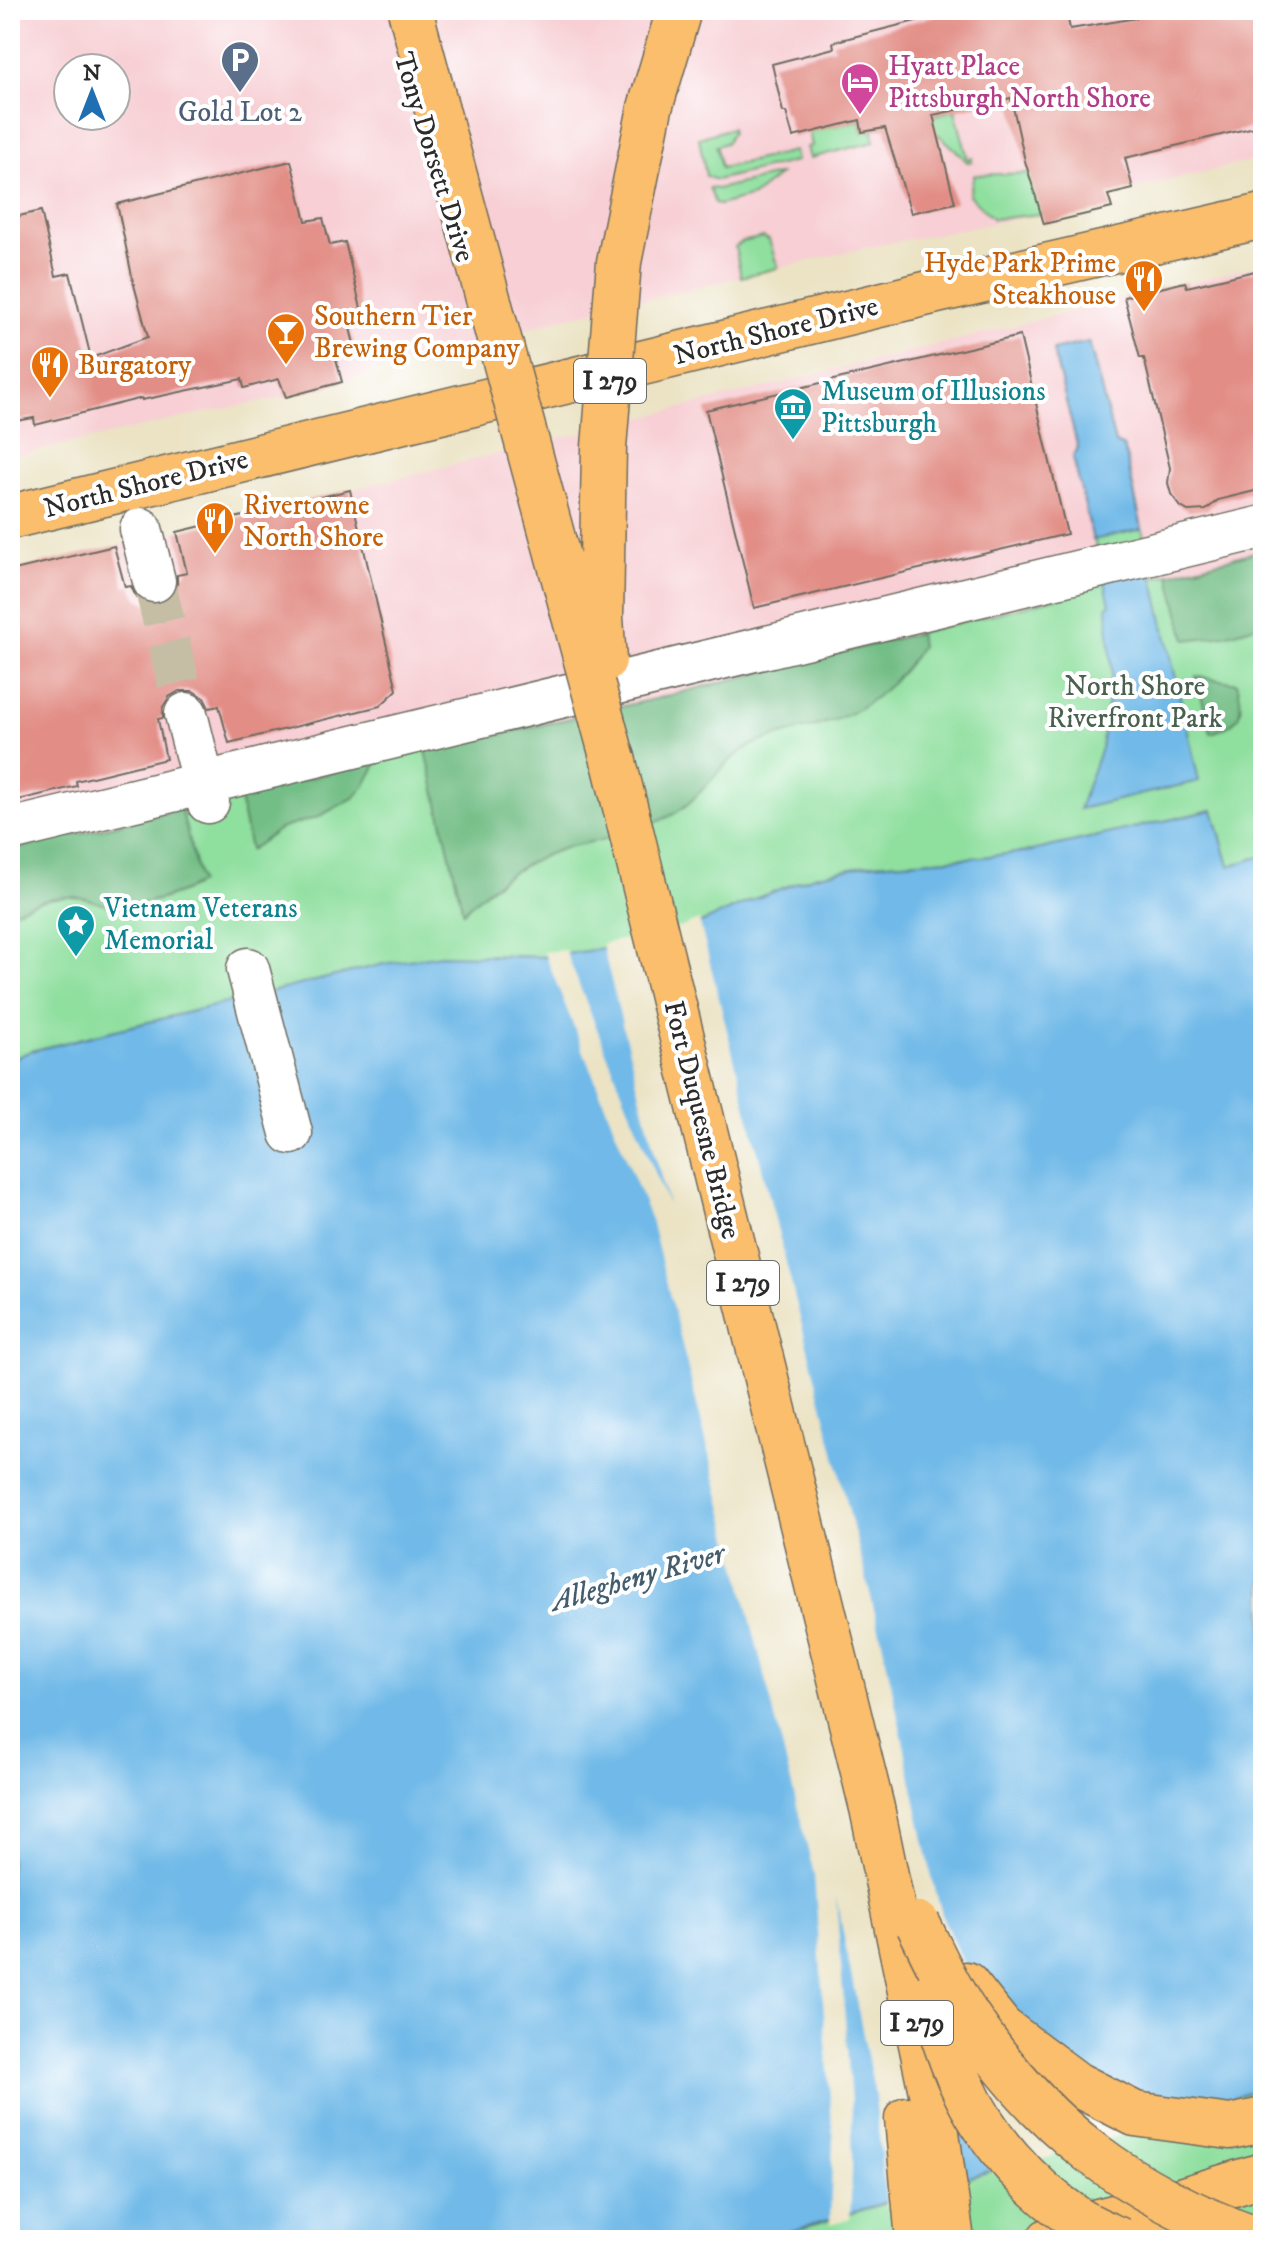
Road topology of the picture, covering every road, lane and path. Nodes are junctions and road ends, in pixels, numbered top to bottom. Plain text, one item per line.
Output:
1 (388, 10) edge
2 (398, 10) edge
3 (410, 10) edge
4 (423, 10) edge
5 (678, 10) edge
6 (1263, 216) edge
7 (476, 230) junction
8 (508, 397) junction
9 (10, 517) edge
10 (1263, 527) edge
11 (141, 529) dead end
12 (154, 581) tunnel mouth
13 (186, 714) tunnel mouth
14 (613, 759) junction
15 (206, 793) junction
16 (10, 830) edge
17 (248, 969) dead end
18 (291, 1133) dead end
19 (871, 1807) junction
20 (918, 1924) junction
21 (929, 1996) junction
22 (1263, 2120) edge
23 (1263, 2175) edge
24 (1177, 2201) junction
25 (1248, 2228) edge
26 (918, 2240) edge
27 (952, 2240) edge
28 (1049, 2240) edge
29 (1105, 2240) edge
30 (1120, 2240) edge

1 - 8 street, Tony Dorsett Drive
2 - 7 main road, bridge
3 - 14 main road, bridge
4 - 7 main road
5 - 14 main road, I 279, bridge
6 - 8 main road, North Shore Drive
7 - 14 main road, bridge
8 - 9 main road, North Shore Drive
10 - 15 street
11 - 12 street
13 - 15 street
14 - 19 main road, Fort Duquesne Bridge / I 279
15 - 16 street
17 - 18 street
19 - 20 main road
19 - 21 main road
19 - 26 main road, I 279
19 - 27 main road, I 279
20 - 22 main road, bridge
20 - 25 main road, bridge
21 - 25 main road, bridge
21 - 30 main road, bridge
23 - 24 main road
24 - 28 main road
24 - 29 main road

